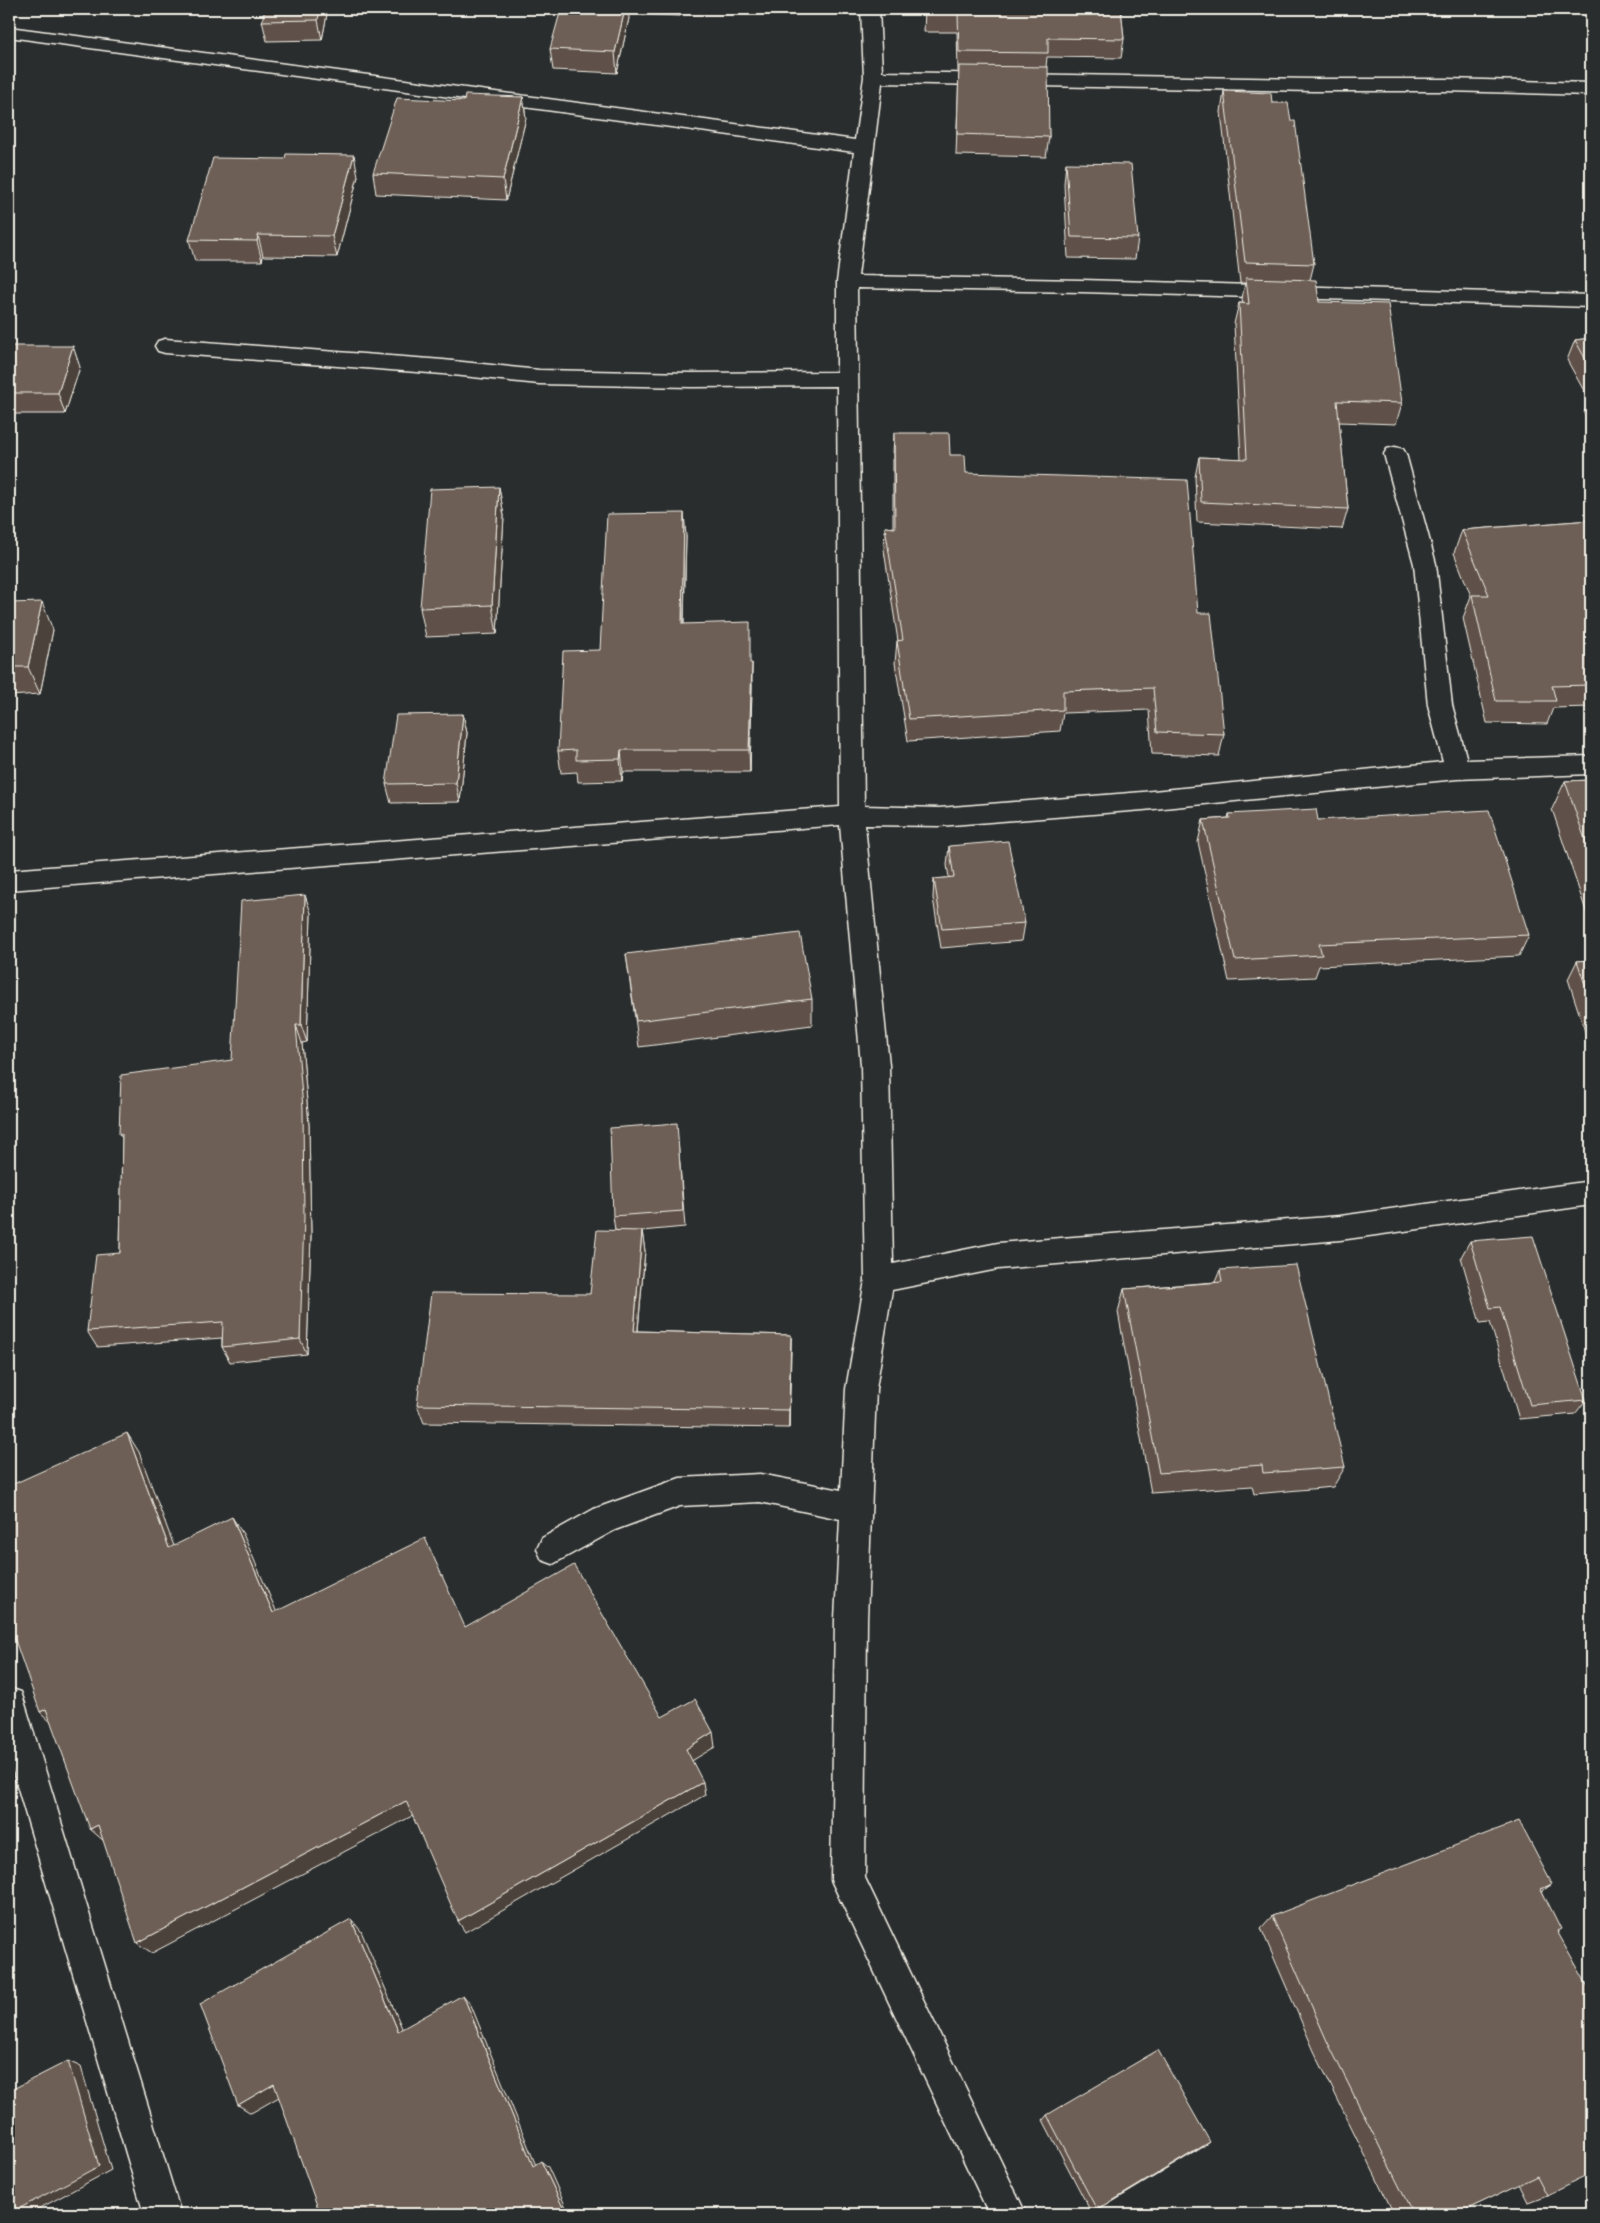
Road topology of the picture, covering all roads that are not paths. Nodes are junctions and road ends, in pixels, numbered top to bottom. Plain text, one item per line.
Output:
1 (870, 9) edge
2 (9, 32) edge
3 (873, 77) junction
4 (1591, 89) edge
5 (863, 147) junction
6 (846, 282) junction
7 (1591, 301) edge
8 (165, 346) dead end
9 (848, 379) junction
10 (1395, 454) dead end
11 (1591, 765) edge
12 (1457, 770) junction
13 (852, 815) junction
14 (9, 880) edge
15 (1591, 1193) edge
16 (879, 1280) junction
17 (856, 1508) junction
18 (553, 1549) dead end
19 (9, 1704) edge
20 (162, 2214) edge
21 (1008, 2214) edge

1 - 3 street
2 - 5 street
3 - 4 street
3 - 5 street
5 - 6 street
6 - 7 street
6 - 9 street
8 - 9 street
9 - 13 street
10 - 12 street
11 - 12 street
12 - 13 street
13 - 14 street
13 - 16 street
15 - 16 street
16 - 17 street
17 - 18 street
17 - 21 street
19 - 20 street

